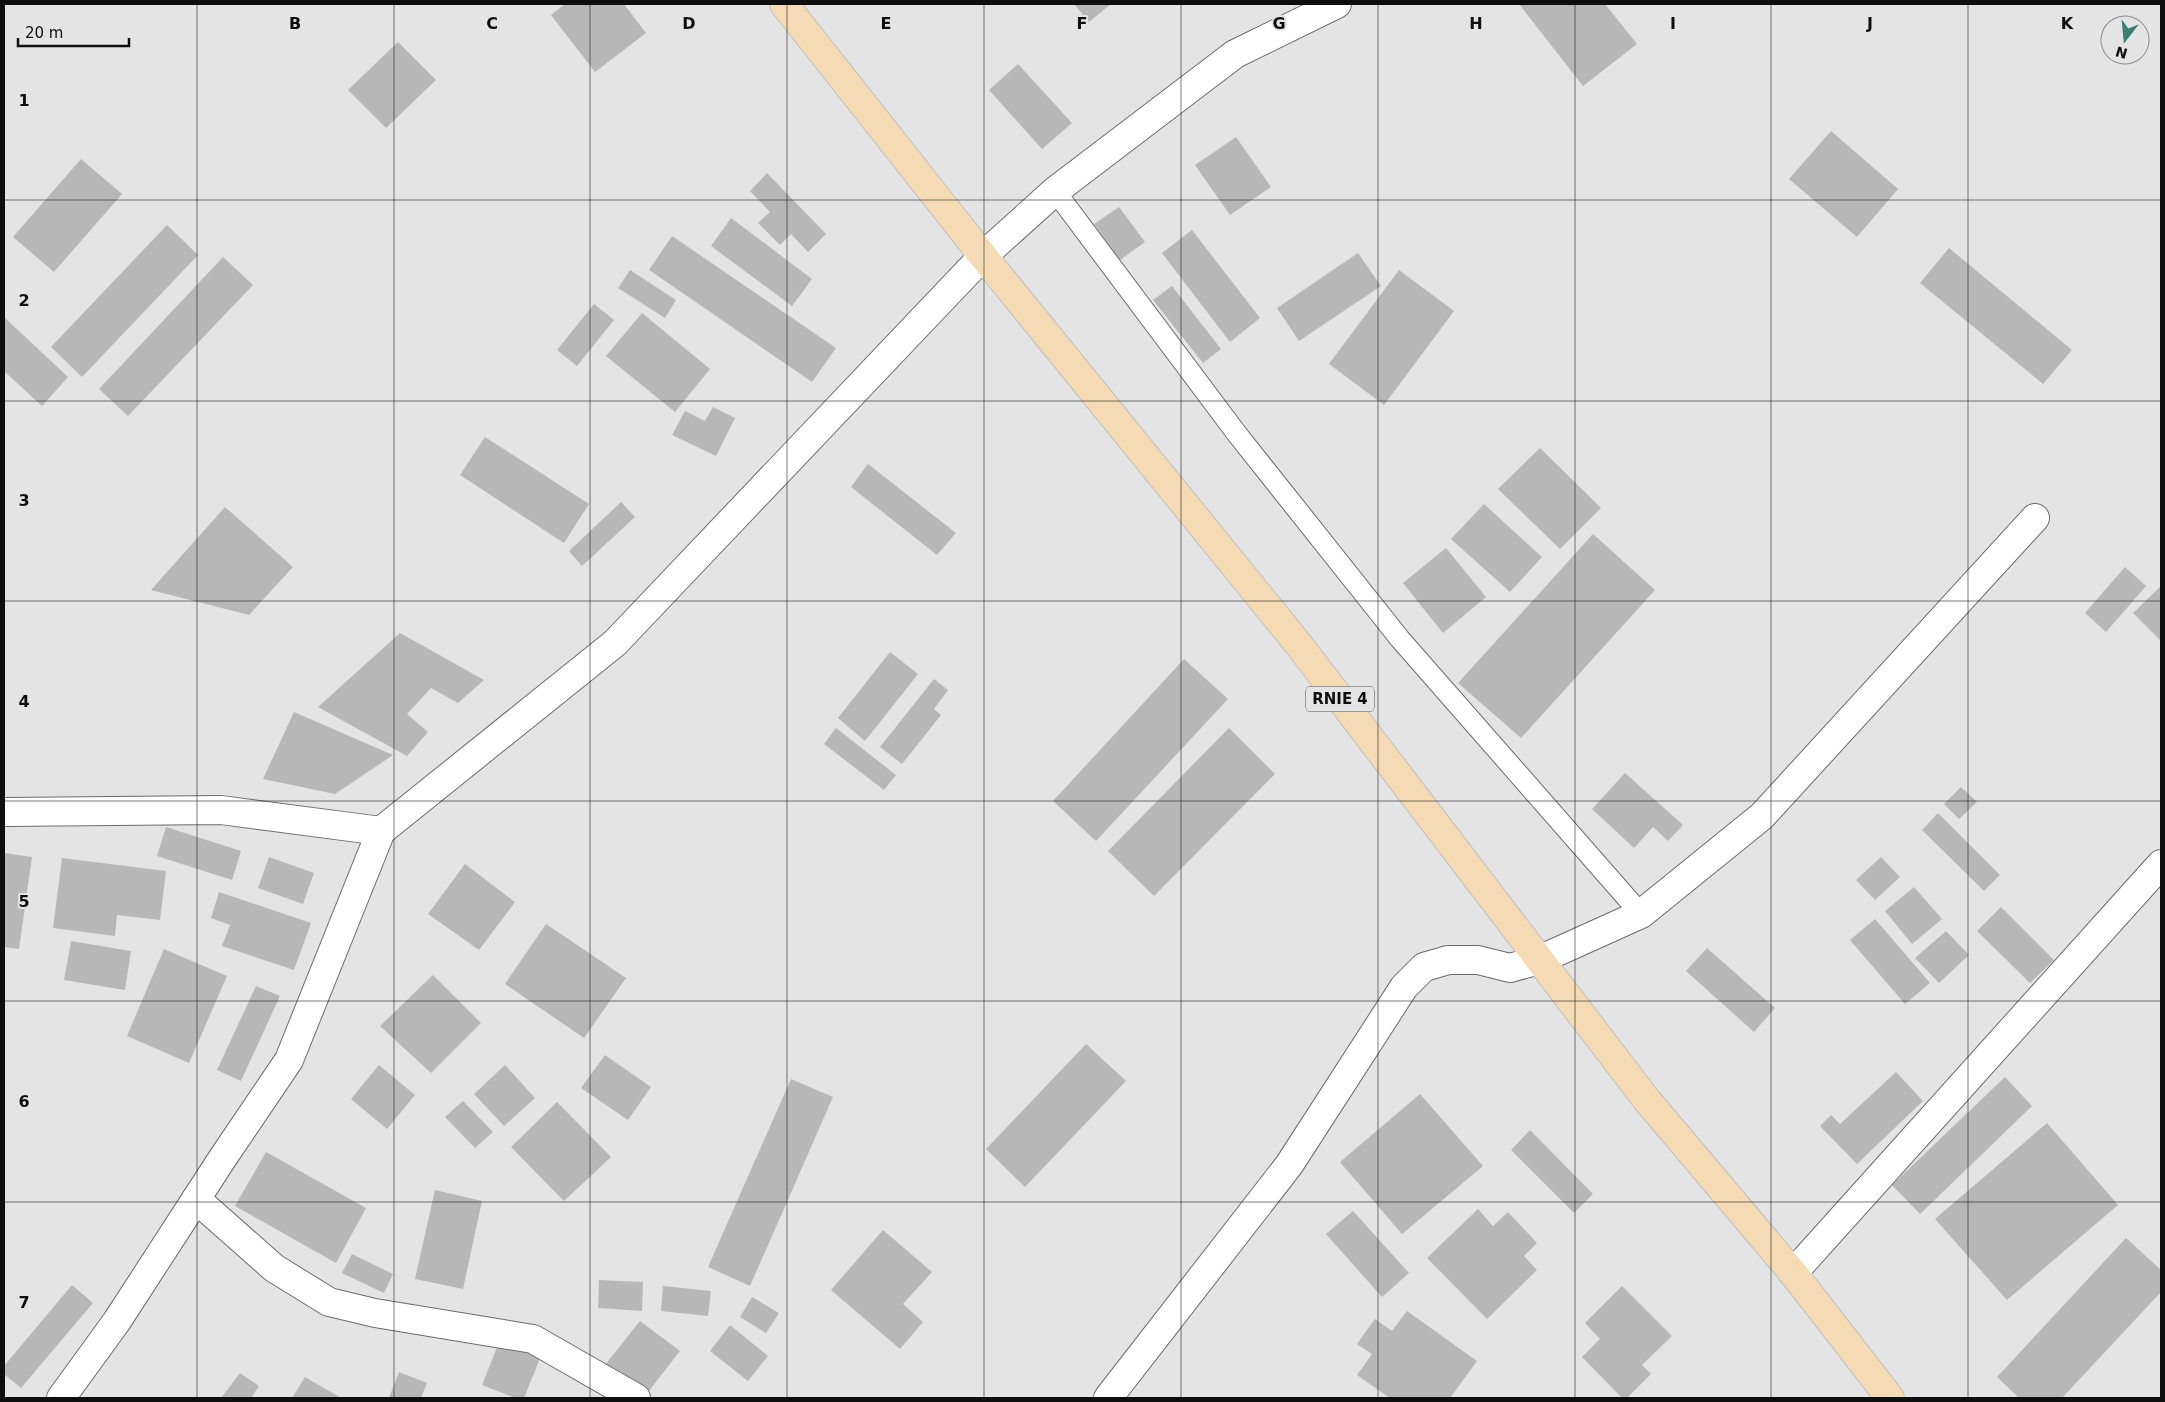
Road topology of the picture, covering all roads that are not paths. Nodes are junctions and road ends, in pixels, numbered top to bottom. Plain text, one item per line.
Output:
1 (784, 4) edge
2 (1337, 4) edge
3 (1055, 191) junction
4 (983, 256) junction
5 (2035, 518) dead end
6 (4, 812) edge
7 (380, 831) junction
8 (2161, 864) edge
9 (1641, 914) junction
10 (1538, 960) junction
11 (196, 1199) junction
12 (1793, 1273) junction
13 (61, 1398) edge
14 (636, 1398) edge
15 (1108, 1398) edge
16 (1890, 1398) edge

1 - 4 main road, RNIE 4
2 - 3 street
3 - 4 street
3 - 9 lane
4 - 7 street
4 - 10 main road, RNIE 4
5 - 9 street
6 - 7 street
7 - 11 street
8 - 12 street
9 - 10 street
10 - 12 main road, RNIE 4
10 - 15 street
11 - 13 street
11 - 14 street
12 - 16 main road, RNIE 4

